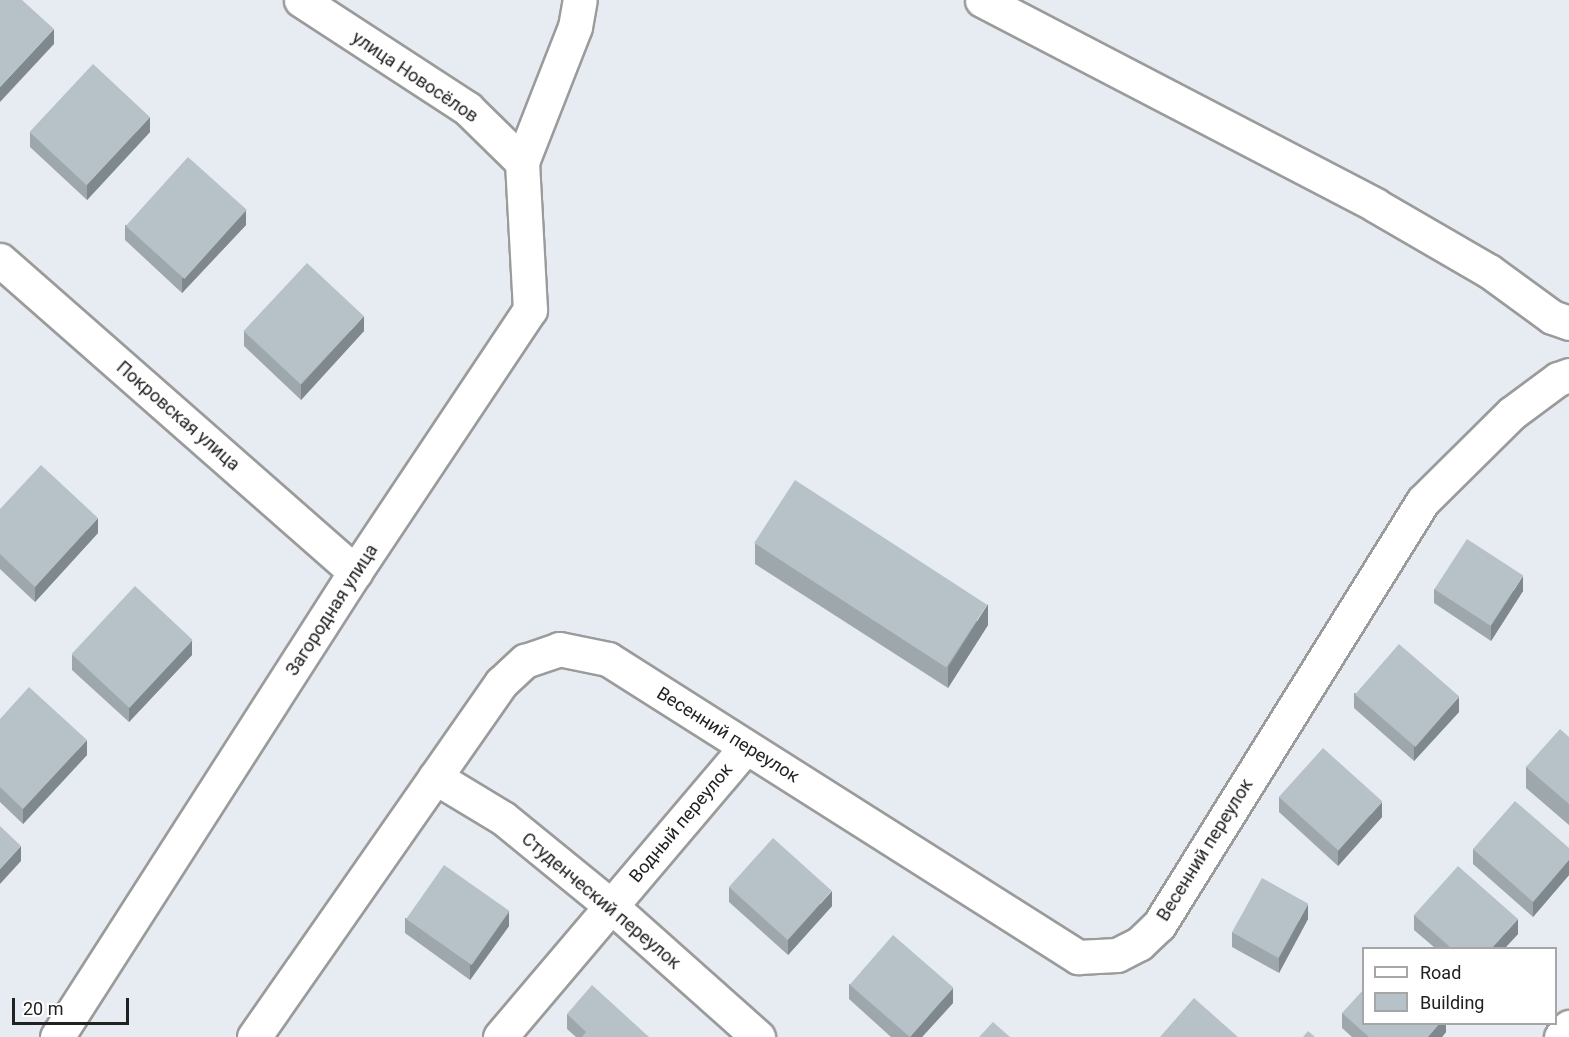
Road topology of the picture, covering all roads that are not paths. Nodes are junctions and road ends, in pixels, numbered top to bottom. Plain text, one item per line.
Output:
1 (301, 0) edge
2 (580, 0) edge
3 (982, 0) edge
4 (522, 162) junction
5 (0, 260) edge
6 (1569, 323) edge
7 (1569, 375) edge
8 (355, 572) junction
9 (746, 747) junction
10 (435, 777) junction
11 (611, 906) junction
12 (1569, 1028) edge
13 (57, 1037) edge
14 (254, 1037) edge
15 (500, 1037) edge
16 (758, 1037) edge
17 (1561, 1037) edge

1 - 4 street, улица Новосёлов
2 - 4 street
3 - 6 street
4 - 8 street, Загородная улица
5 - 8 street, Покровская улица
7 - 9 street, Весенний переулок
8 - 13 street, Загородная улица
9 - 10 street, Весенний переулок
9 - 11 street, Водный переулок
10 - 11 street, Студенческий переулок
10 - 14 street
11 - 15 street, Водный переулок
11 - 16 street, Студенческий переулок
12 - 17 street

